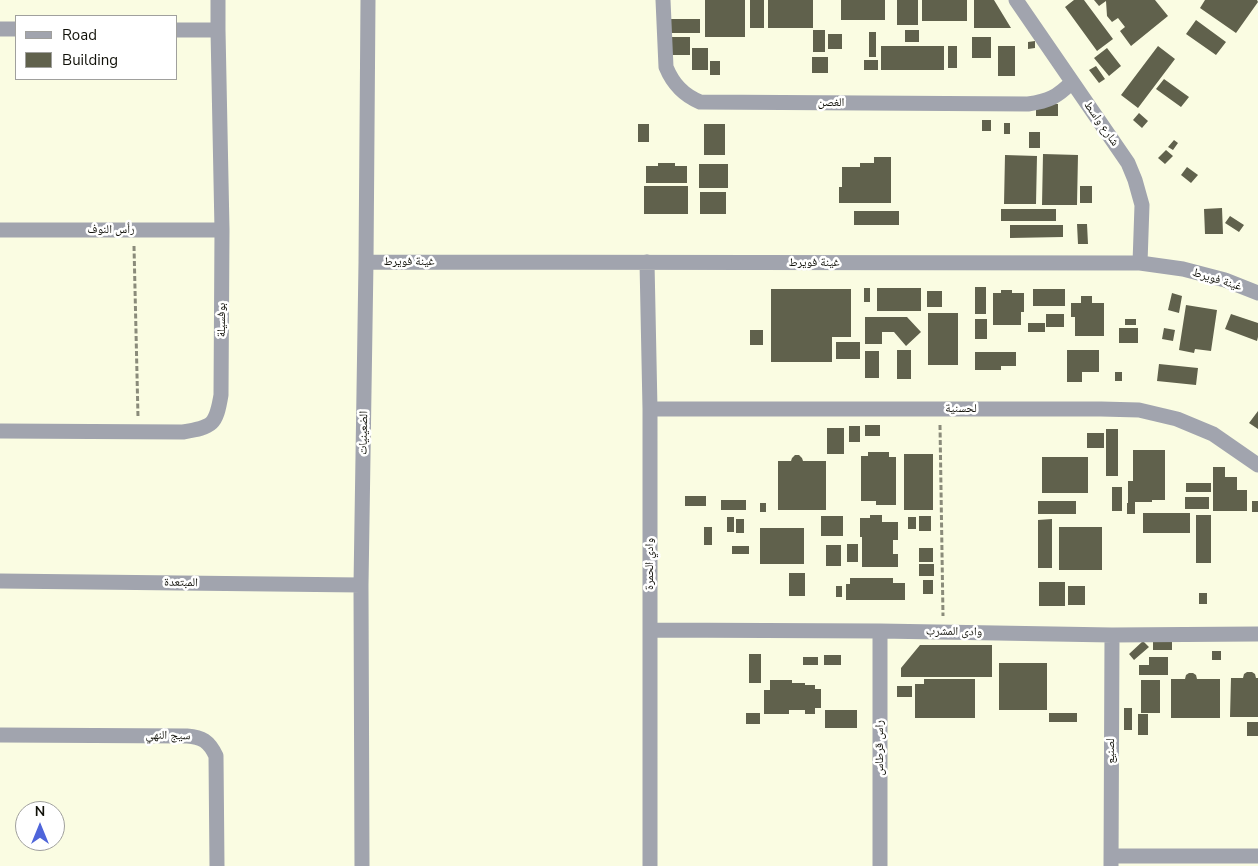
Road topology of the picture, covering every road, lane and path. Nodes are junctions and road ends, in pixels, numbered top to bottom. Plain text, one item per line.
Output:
1 (218, 0) edge
2 (368, 0) edge
3 (663, 0) edge
4 (1016, 0) edge
5 (0, 29) edge
6 (15, 29) edge
7 (178, 30) edge
8 (218, 30) junction
9 (1072, 82) junction
10 (0, 230) edge
11 (134, 230) junction
12 (222, 230) junction
13 (366, 262) junction
14 (647, 262) junction
15 (1140, 263) junction
16 (1258, 293) edge
17 (650, 409) junction
18 (939, 409) junction
19 (0, 431) edge
20 (138, 431) junction
21 (1258, 465) edge
22 (0, 581) edge
23 (361, 585) junction
24 (650, 630) junction
25 (880, 631) junction
26 (944, 632) junction
27 (1258, 634) edge
28 (1112, 635) junction
29 (0, 735) edge
30 (1258, 856) edge
31 (1111, 861) edge
32 (217, 866) edge
33 (362, 866) edge
34 (650, 866) edge
35 (880, 866) edge

1 - 8 street, بوفسيلة
2 - 13 street, الضعينيات
3 - 9 street, الغصن
4 - 9 street, شارع واسط
5 - 6 street
7 - 8 street
8 - 12 street, بوفسيلة
9 - 15 street, شارع واسط
10 - 11 street, رأس النوف
11 - 12 street, رأس النوف
11 - 20 path
12 - 20 street, بوفسيلة
13 - 14 street, غينة فويرط
13 - 23 street, الضعينيات
14 - 15 street, غينة فويرط
14 - 17 street, وادي الحمرة
15 - 16 street, غينة فويرط
17 - 18 street, لحسنية
17 - 24 street, وادي الحمرة
18 - 21 street, لحسنية
18 - 26 path
19 - 20 street, بوفسيلة
22 - 23 street, المبتعدة
23 - 33 street, الضعينيات
24 - 25 street, وادى المشرب
24 - 34 street, وادي الحمرة
25 - 26 street, وادى المشرب
25 - 35 street, راس قرطاس
26 - 28 street, وادى المشرب
27 - 28 street, وادى المشرب
28 - 31 street, لصنيع
29 - 32 street, سيج النهي
30 - 31 street

